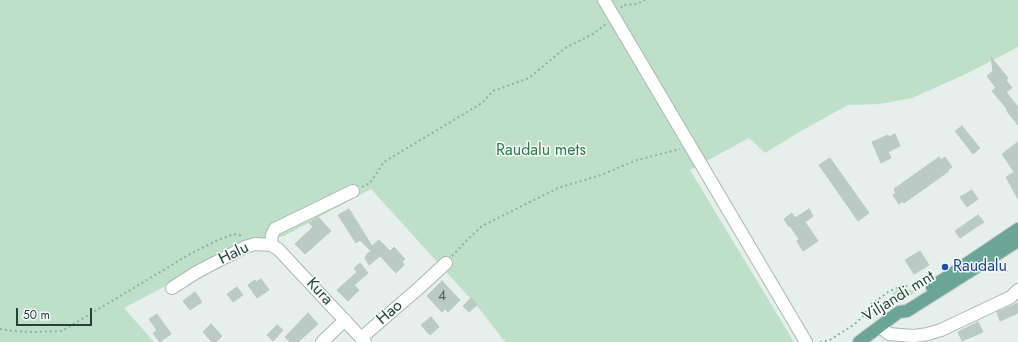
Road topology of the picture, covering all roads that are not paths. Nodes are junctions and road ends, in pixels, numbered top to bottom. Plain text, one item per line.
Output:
1 (604, 0) edge
2 (353, 191) road end
3 (1018, 229) edge
4 (1018, 241) edge
5 (271, 244) junction
6 (446, 263) road end
7 (172, 288) dead end
8 (1018, 290) edge
9 (900, 312) junction
10 (345, 320) junction
11 (880, 326) junction
12 (363, 340) edge
13 (322, 342) edge
14 (806, 342) edge
15 (859, 342) edge

1 - 14 street
2 - 5 street, Halu
3 - 9 main road
4 - 9 main road, Viljandi mnt
5 - 7 street, Halu
5 - 10 street, Kura
6 - 12 street, Hao
8 - 11 street
9 - 11 main road, Viljandi mnt
10 - 12 street, Kura
10 - 13 street
11 - 15 main road, Viljandi mnt

